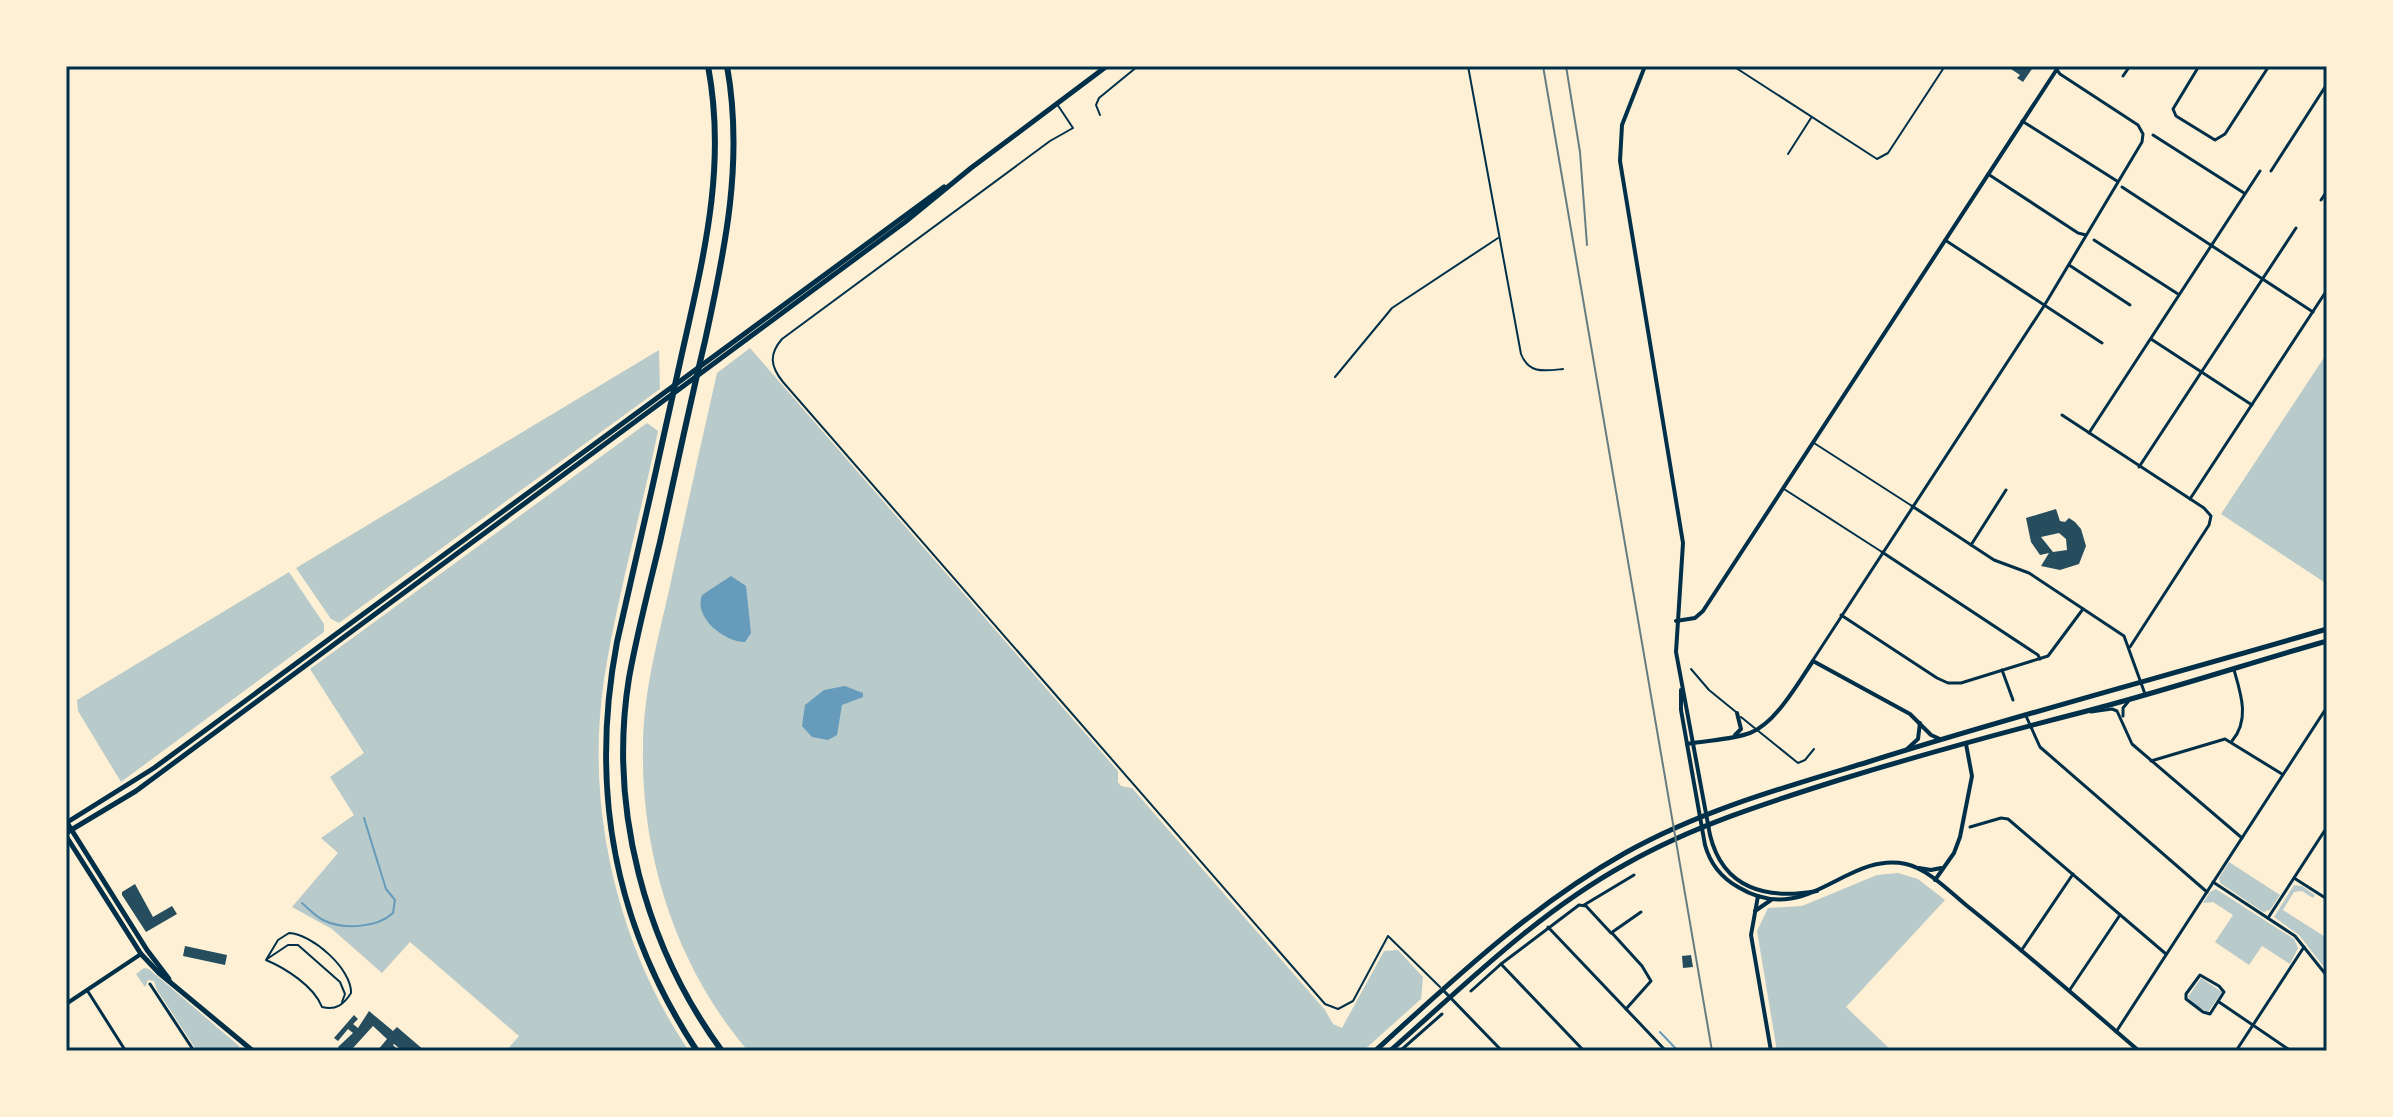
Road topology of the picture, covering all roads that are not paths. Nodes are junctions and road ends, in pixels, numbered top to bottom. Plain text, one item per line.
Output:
1 (708, 66) edge
2 (727, 66) edge
3 (1107, 66) edge
4 (1138, 66) edge
5 (1468, 66) edge
6 (1645, 66) edge
7 (1733, 66) edge
8 (1937, 66) edge
9 (2130, 66) edge
10 (2199, 66) edge
11 (2269, 66) edge
12 (2057, 67) edge
13 (1944, 68) edge
14 (2123, 76) dead end
15 (2327, 84) edge
16 (1056, 103) junction
17 (1100, 115) dead end
18 (1811, 118) junction
19 (2022, 121) junction
20 (2153, 135) dead end
21 (1788, 154) dead end
22 (971, 168) junction
23 (2260, 171) dead end
24 (2271, 171) dead end
25 (1988, 174) junction
26 (2117, 181) junction
27 (2122, 187) dead end
28 (2327, 191) edge
29 (2245, 194) junction
30 (2321, 200) dead end
31 (2296, 228) dead end
32 (2086, 235) junction
33 (1499, 237) junction
34 (1945, 240) junction
35 (2094, 240) dead end
36 (2212, 245) junction
37 (2069, 265) junction
38 (2262, 278) junction
39 (2327, 290) edge
40 (2179, 295) junction
41 (2130, 305) dead end
42 (2044, 306) junction
43 (2313, 312) junction
44 (2151, 339) junction
45 (2102, 343) dead end
46 (1563, 369) dead end
47 (2201, 372) junction
48 (1335, 377) dead end
49 (2252, 405) junction
50 (2062, 415) dead end
51 (2089, 433) junction
52 (1813, 442) junction
53 (2139, 467) junction
54 (1783, 488) junction
55 (2006, 490) dead end
56 (2190, 499) junction
57 (1912, 506) junction
58 (1971, 545) junction
59 (1882, 552) junction
60 (2083, 609) junction
61 (1841, 615) junction
62 (1676, 621) junction
63 (2327, 629) edge
64 (2327, 641) edge
65 (2130, 647) junction
66 (2040, 659) junction
67 (1813, 661) junction
68 (2233, 668) junction
69 (1691, 669) dead end
70 (2002, 670) junction
71 (2142, 683) junction
72 (1681, 690) junction
73 (2145, 695) junction
74 (2131, 699) junction
75 (2013, 700) dead end
76 (2327, 707) edge
77 (2084, 712) junction
78 (1737, 713) junction
79 (2026, 716) junction
80 (2123, 720) junction
81 (1919, 721) junction
82 (2029, 726) junction
83 (1756, 730) junction
84 (1733, 737) junction
85 (1940, 739) junction
86 (2232, 741) junction
87 (1965, 742) junction
88 (1693, 743) junction
89 (1687, 744) junction
90 (1814, 749) dead end
91 (1907, 749) junction
92 (2151, 761) junction
93 (2284, 775) junction
94 (66, 822) edge
95 (1970, 827) dead end
96 (2327, 827) edge
97 (68, 833) edge
98 (2242, 838) junction
99 (1946, 864) junction
100 (1912, 866) junction
101 (2073, 874) junction
102 (1634, 875) dead end
103 (2294, 878) junction
104 (1935, 880) junction
105 (2213, 882) junction
106 (1817, 891) junction
107 (2207, 892) junction
108 (1760, 894) junction
109 (1777, 899) junction
110 (2327, 899) edge
111 (1584, 905) junction
112 (1755, 911) junction
113 (1641, 912) dead end
114 (2121, 914) junction
115 (2268, 918) junction
116 (1548, 927) junction
117 (1611, 933) junction
118 (2305, 946) junction
119 (2021, 951) junction
120 (144, 952) junction
121 (2166, 954) junction
122 (266, 960) junction
123 (1501, 964) junction
124 (2327, 976) edge
125 (150, 984) dead end
126 (87, 990) junction
127 (1443, 990) junction
128 (1471, 991) dead end
129 (2069, 991) junction
130 (1450, 997) junction
131 (2219, 1002) junction
132 (66, 1004) edge
133 (341, 1005) junction
134 (1626, 1009) junction
135 (1442, 1014) dead end
136 (2252, 1026) junction
137 (2116, 1032) junction
138 (125, 1050) edge
139 (250, 1050) edge
140 (194, 1051) edge
141 (697, 1051) edge
142 (722, 1051) edge
143 (1375, 1051) edge
144 (1390, 1051) edge
145 (1400, 1051) edge
146 (1502, 1051) edge
147 (1584, 1051) edge
148 (1666, 1051) edge
149 (1771, 1051) edge
150 (2139, 1051) edge
151 (2236, 1051) edge
152 (2291, 1051) edge

1 - 141 highway
2 - 142 highway
3 - 16 main road
4 - 17 lane
5 - 33 lane
6 - 62 street
7 - 18 lane
8 - 13 lane
9 - 14 street
10 - 11 street
12 - 19 street
12 - 26 street
13 - 18 lane
15 - 24 street
16 - 22 main road
16 - 127 lane
18 - 21 lane
19 - 25 street
19 - 26 street
20 - 29 street
22 - 94 main road
22 - 97 main road
23 - 29 street
25 - 32 street
25 - 34 street
26 - 32 street
27 - 36 street
28 - 30 street
29 - 36 street
31 - 38 street
32 - 37 street
33 - 46 lane
33 - 48 lane
34 - 42 street
34 - 52 street
35 - 40 street
36 - 38 street
36 - 40 street
37 - 41 street
37 - 42 street
38 - 43 street
38 - 47 street
39 - 43 street
40 - 44 street
42 - 45 street
42 - 57 street
43 - 49 street
44 - 47 street
44 - 51 street
47 - 49 street
47 - 53 street
49 - 56 street
50 - 51 street
51 - 53 street
52 - 54 street
52 - 57 lane
53 - 56 street
54 - 59 lane
54 - 62 street
55 - 58 street
56 - 65 street
57 - 58 street
57 - 59 street
58 - 60 street
59 - 61 street
59 - 66 street
60 - 65 street
60 - 66 street
61 - 67 street
61 - 70 street
62 - 72 street
63 - 71 main road
64 - 68 main road
65 - 71 street
66 - 70 street
67 - 81 street
67 - 83 street
68 - 73 main road
68 - 86 street
69 - 78 lane
70 - 75 street
71 - 73 street
71 - 79 main road
72 - 88 street
72 - 89 street
73 - 74 main road
74 - 77 main road
74 - 80 street
76 - 93 street
77 - 80 street
77 - 82 main road
78 - 83 lane
78 - 84 street
79 - 82 street
79 - 85 main road
80 - 92 street
81 - 85 street
81 - 91 street
82 - 87 main road
82 - 107 street
83 - 84 street
83 - 90 lane
84 - 88 street
85 - 91 main road
86 - 92 street
86 - 93 street
87 - 99 street
87 - 130 main road
88 - 89 street
88 - 108 street
89 - 108 street
91 - 127 main road
92 - 98 street
93 - 98 street
94 - 97 main road
95 - 101 street
96 - 103 street
97 - 120 main road
98 - 105 street
99 - 100 street
99 - 104 street
100 - 104 street
100 - 106 street
101 - 114 street
101 - 119 street
102 - 111 street
103 - 110 street
103 - 115 street
104 - 119 street
105 - 107 street
105 - 115 street
106 - 108 street
106 - 109 street
107 - 121 street
108 - 109 street
108 - 112 street
109 - 112 street
111 - 116 street
111 - 117 street
112 - 149 street
113 - 117 street
114 - 121 street
114 - 129 street
115 - 118 street
116 - 123 street
116 - 134 street
117 - 134 street
118 - 124 street
118 - 136 street
119 - 129 street
120 - 126 street
120 - 139 main road
121 - 137 street
122 - 133 lane
122 - 133 lane
122 - 133 lane
123 - 128 street
123 - 147 street
125 - 140 street
126 - 132 street
126 - 138 street
127 - 130 street
127 - 143 main road
129 - 137 street
130 - 144 main road
130 - 146 street
131 - 131 street
131 - 136 street
134 - 148 street
135 - 145 street
136 - 151 street
136 - 152 street
137 - 150 street

